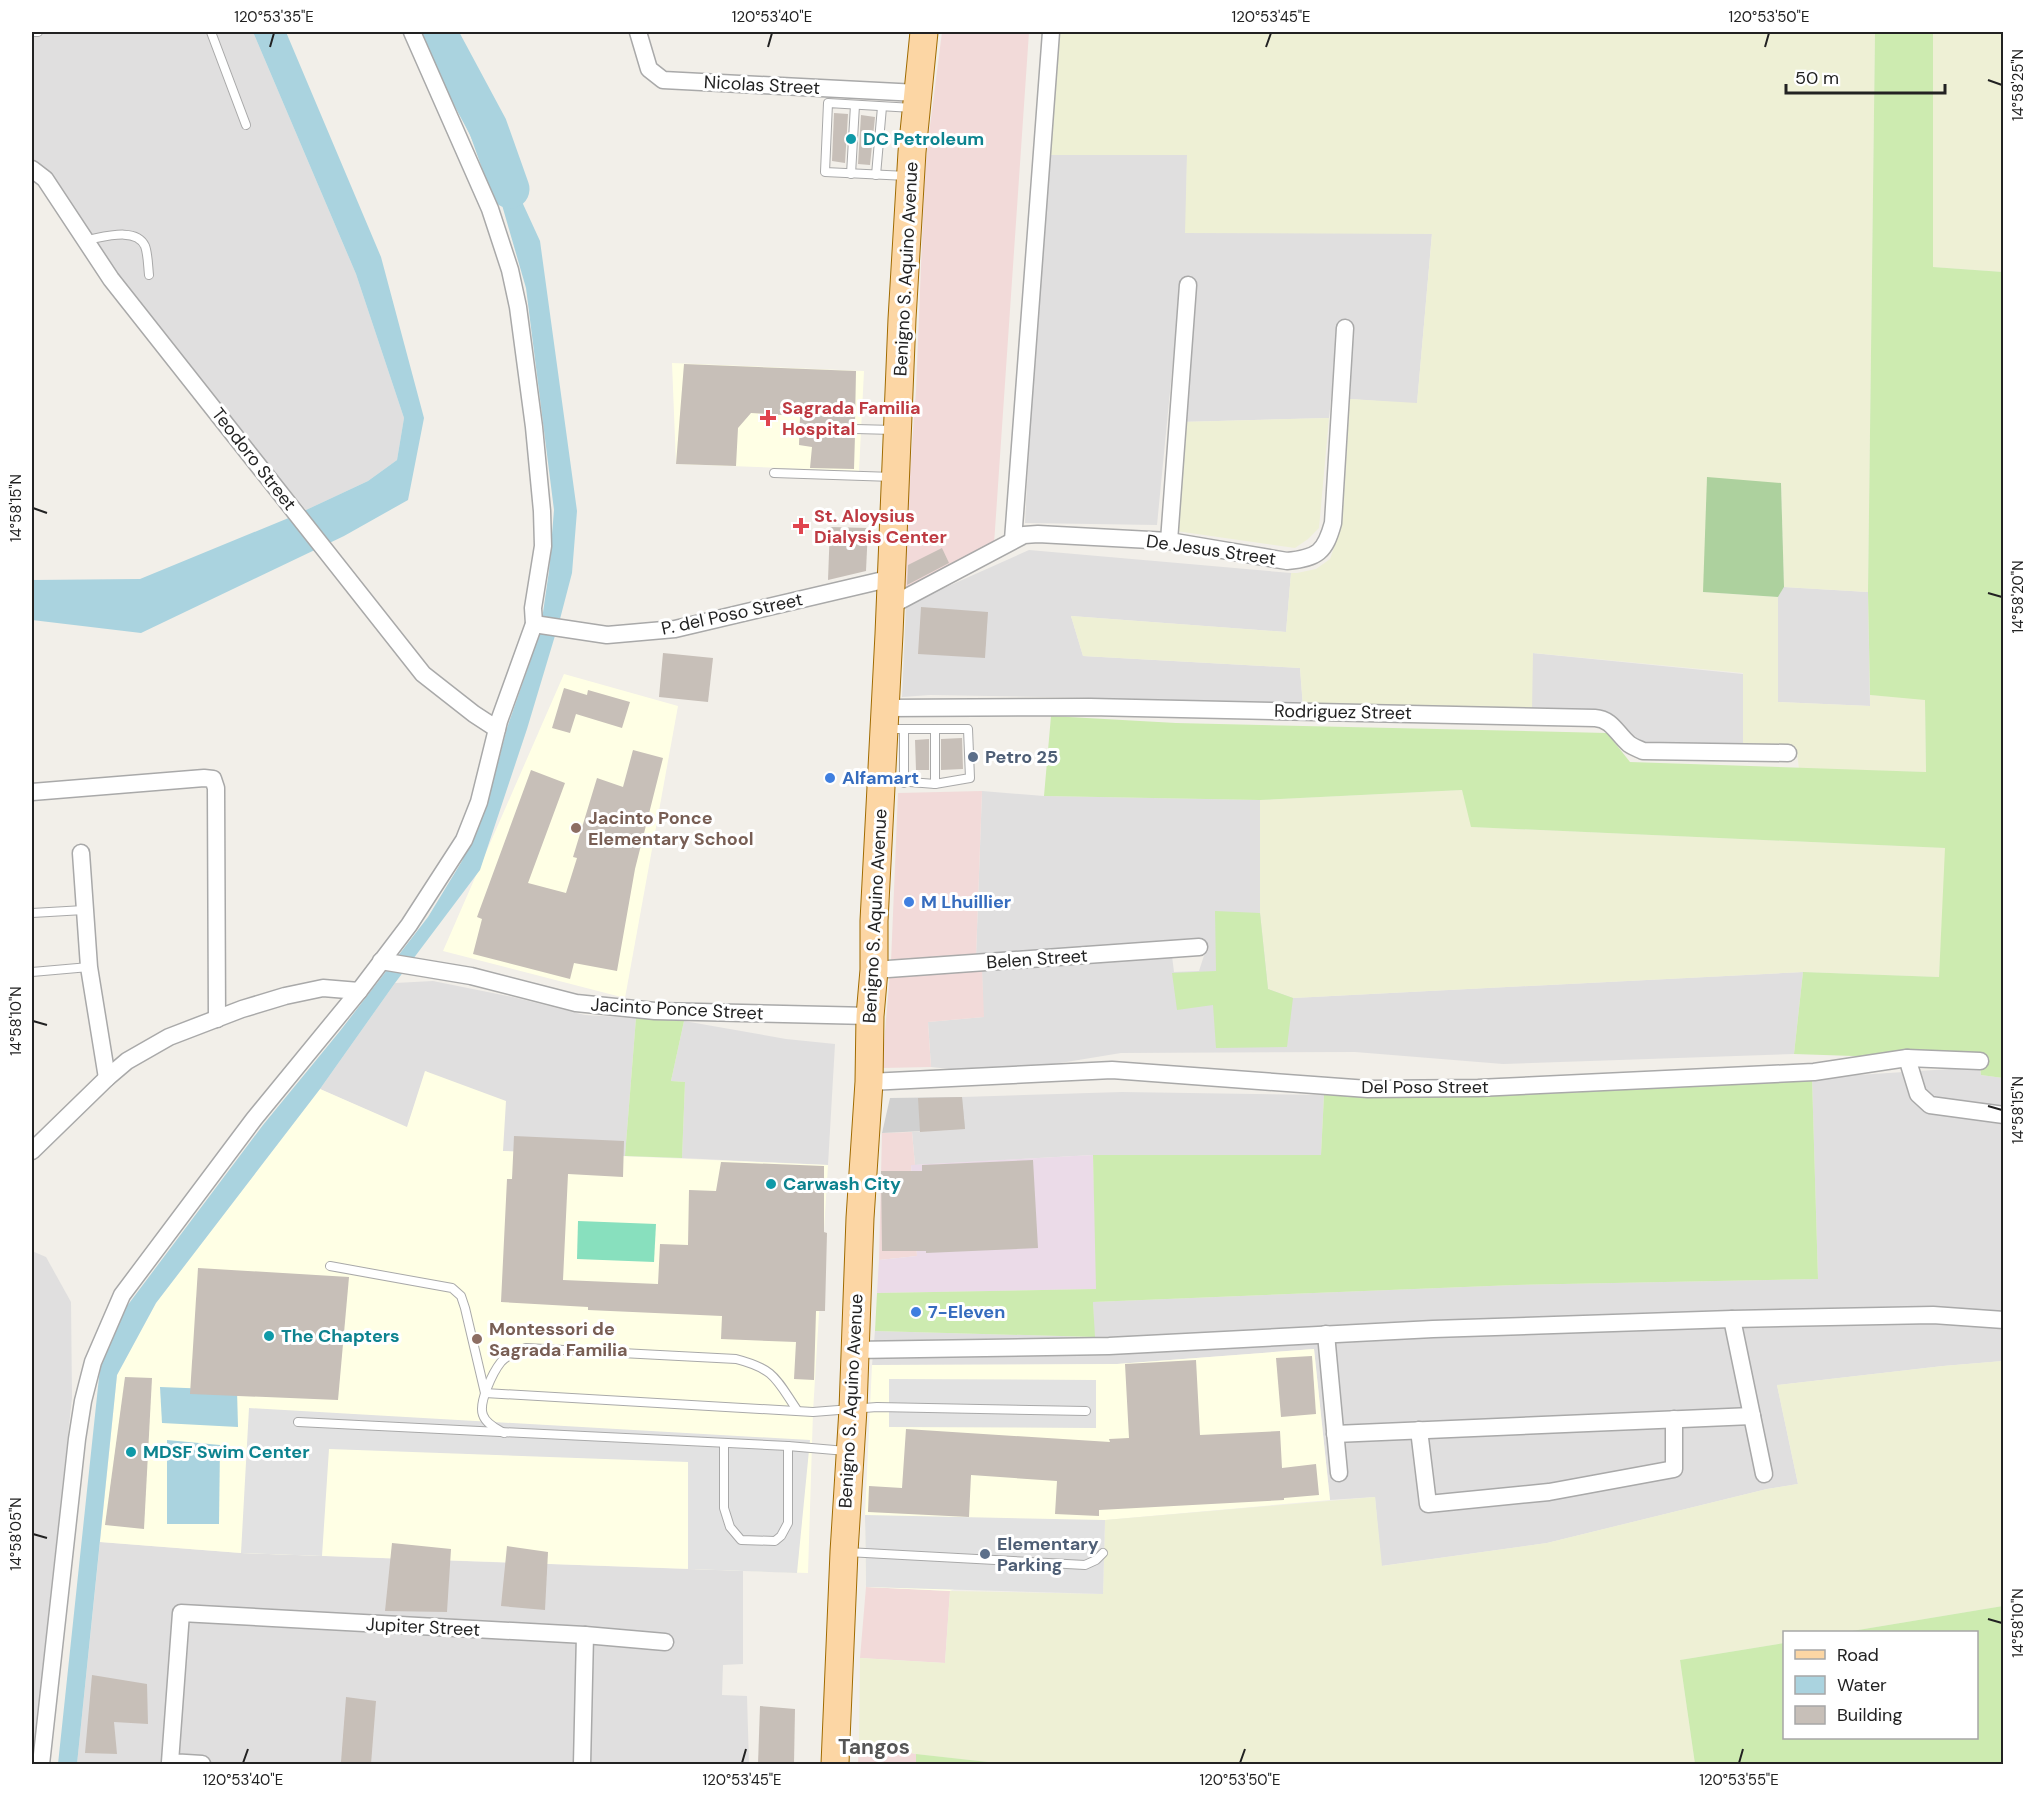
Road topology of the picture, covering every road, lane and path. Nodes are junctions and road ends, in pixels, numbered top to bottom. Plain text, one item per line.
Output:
1 (32, 32) edge
2 (38, 32) edge
3 (212, 32) edge
4 (412, 32) edge
5 (638, 32) edge
6 (924, 32) edge
7 (1051, 32) edge
8 (917, 101) junction
9 (855, 105) junction
10 (882, 107) junction
11 (246, 125) dead end
12 (32, 169) edge
13 (851, 174) junction
14 (876, 175) junction
15 (911, 176) junction
16 (85, 240) junction
17 (149, 275) dead end
18 (1188, 285) dead end
19 (1345, 328) dead end
20 (855, 429) dead end
21 (898, 430) junction
22 (774, 473) dead end
23 (896, 477) junction
24 (1013, 540) junction
25 (1169, 541) junction
26 (892, 578) junction
27 (890, 606) junction
28 (534, 624) junction
29 (891, 722) junction
30 (497, 729) junction
31 (935, 729) junction
32 (1788, 753) dead end
33 (893, 781) junction
34 (935, 784) junction
35 (32, 792) edge
36 (81, 853) dead end
37 (84, 910) junction
38 (32, 913) edge
39 (1198, 947) dead end
40 (381, 961) junction
41 (89, 967) junction
42 (874, 970) junction
43 (32, 972) edge
44 (359, 991) junction
45 (870, 1016) junction
46 (217, 1019) junction
47 (1907, 1058) junction
48 (1980, 1061) dead end
49 (107, 1078) junction
50 (869, 1082) junction
51 (2004, 1116) edge
52 (32, 1150) edge
53 (330, 1266) dead end
54 (1732, 1319) junction
55 (2004, 1320) edge
56 (1326, 1334) junction
57 (854, 1350) junction
58 (485, 1393) junction
59 (853, 1409) junction
60 (797, 1410) junction
61 (1086, 1411) dead end
62 (1752, 1416) junction
63 (1674, 1419) junction
64 (298, 1422) dead end
65 (1419, 1430) junction
66 (505, 1434) junction
67 (1335, 1434) junction
68 (724, 1443) junction
69 (788, 1446) junction
70 (850, 1451) junction
71 (1339, 1473) dead end
72 (1764, 1474) dead end
73 (844, 1552) junction
74 (1103, 1553) dead end
75 (585, 1635) junction
76 (665, 1642) dead end
77 (40, 1764) edge
78 (202, 1764) edge
79 (582, 1764) edge
80 (835, 1764) edge

1 - 2 lane
3 - 11 lane
4 - 28 street
5 - 8 street, Nicolas Street
6 - 8 main road, Benigno S. Aquino Avenue
7 - 24 street
8 - 10 lane
8 - 15 main road, Benigno S. Aquino Avenue
9 - 10 lane
9 - 13 lane
9 - 13 lane
10 - 14 lane
12 - 16 street, Teodoro Street
13 - 14 lane
14 - 15 lane
15 - 21 main road, Benigno S. Aquino Avenue
16 - 17 lane
16 - 30 street, Teodoro Street
18 - 25 street
19 - 25 street, De Jesus Street
20 - 21 lane
21 - 23 main road, Benigno S. Aquino Avenue
22 - 23 lane
23 - 26 main road, Benigno S. Aquino Avenue
24 - 25 street, De Jesus Street
24 - 27 street, De Jesus Street
26 - 27 main road, Benigno S. Aquino Avenue
26 - 28 street, P. del Poso Street
27 - 29 main road, Benigno S. Aquino Avenue
28 - 30 street
29 - 31 lane
29 - 32 street, Rodriguez Street
29 - 33 main road, Benigno S. Aquino Avenue
30 - 40 street
31 - 34 lane
31 - 34 lane
33 - 34 lane
33 - 42 main road, Benigno S. Aquino Avenue
35 - 46 street
36 - 37 street
37 - 38 lane
37 - 41 street
39 - 42 street, Belen Street
40 - 44 street
40 - 45 street, Jacinto Ponce Street
41 - 43 lane
41 - 49 street
42 - 45 main road, Benigno S. Aquino Avenue
44 - 46 street
44 - 77 street
45 - 50 main road, Benigno S. Aquino Avenue
46 - 49 street
47 - 48 street, Del Poso Street
47 - 50 street, Del Poso Street
47 - 51 street
49 - 52 street
50 - 57 main road, Benigno S. Aquino Avenue
53 - 58 lane
54 - 55 street
54 - 56 street
54 - 62 street
56 - 57 street
56 - 67 street
57 - 59 main road, Benigno S. Aquino Avenue
58 - 60 lane
58 - 60 lane
58 - 66 lane
59 - 60 lane
59 - 61 lane
59 - 70 main road, Benigno S. Aquino Avenue
62 - 63 street
62 - 72 street
63 - 65 street
63 - 65 street
64 - 66 lane
65 - 67 street
66 - 68 lane
67 - 71 street
68 - 69 lane
68 - 69 lane
69 - 70 lane
70 - 73 main road, Benigno S. Aquino Avenue
73 - 74 lane
73 - 80 main road, Benigno S. Aquino Avenue
75 - 76 street, Jupiter Street
75 - 78 street, Jupiter Street
75 - 79 street

